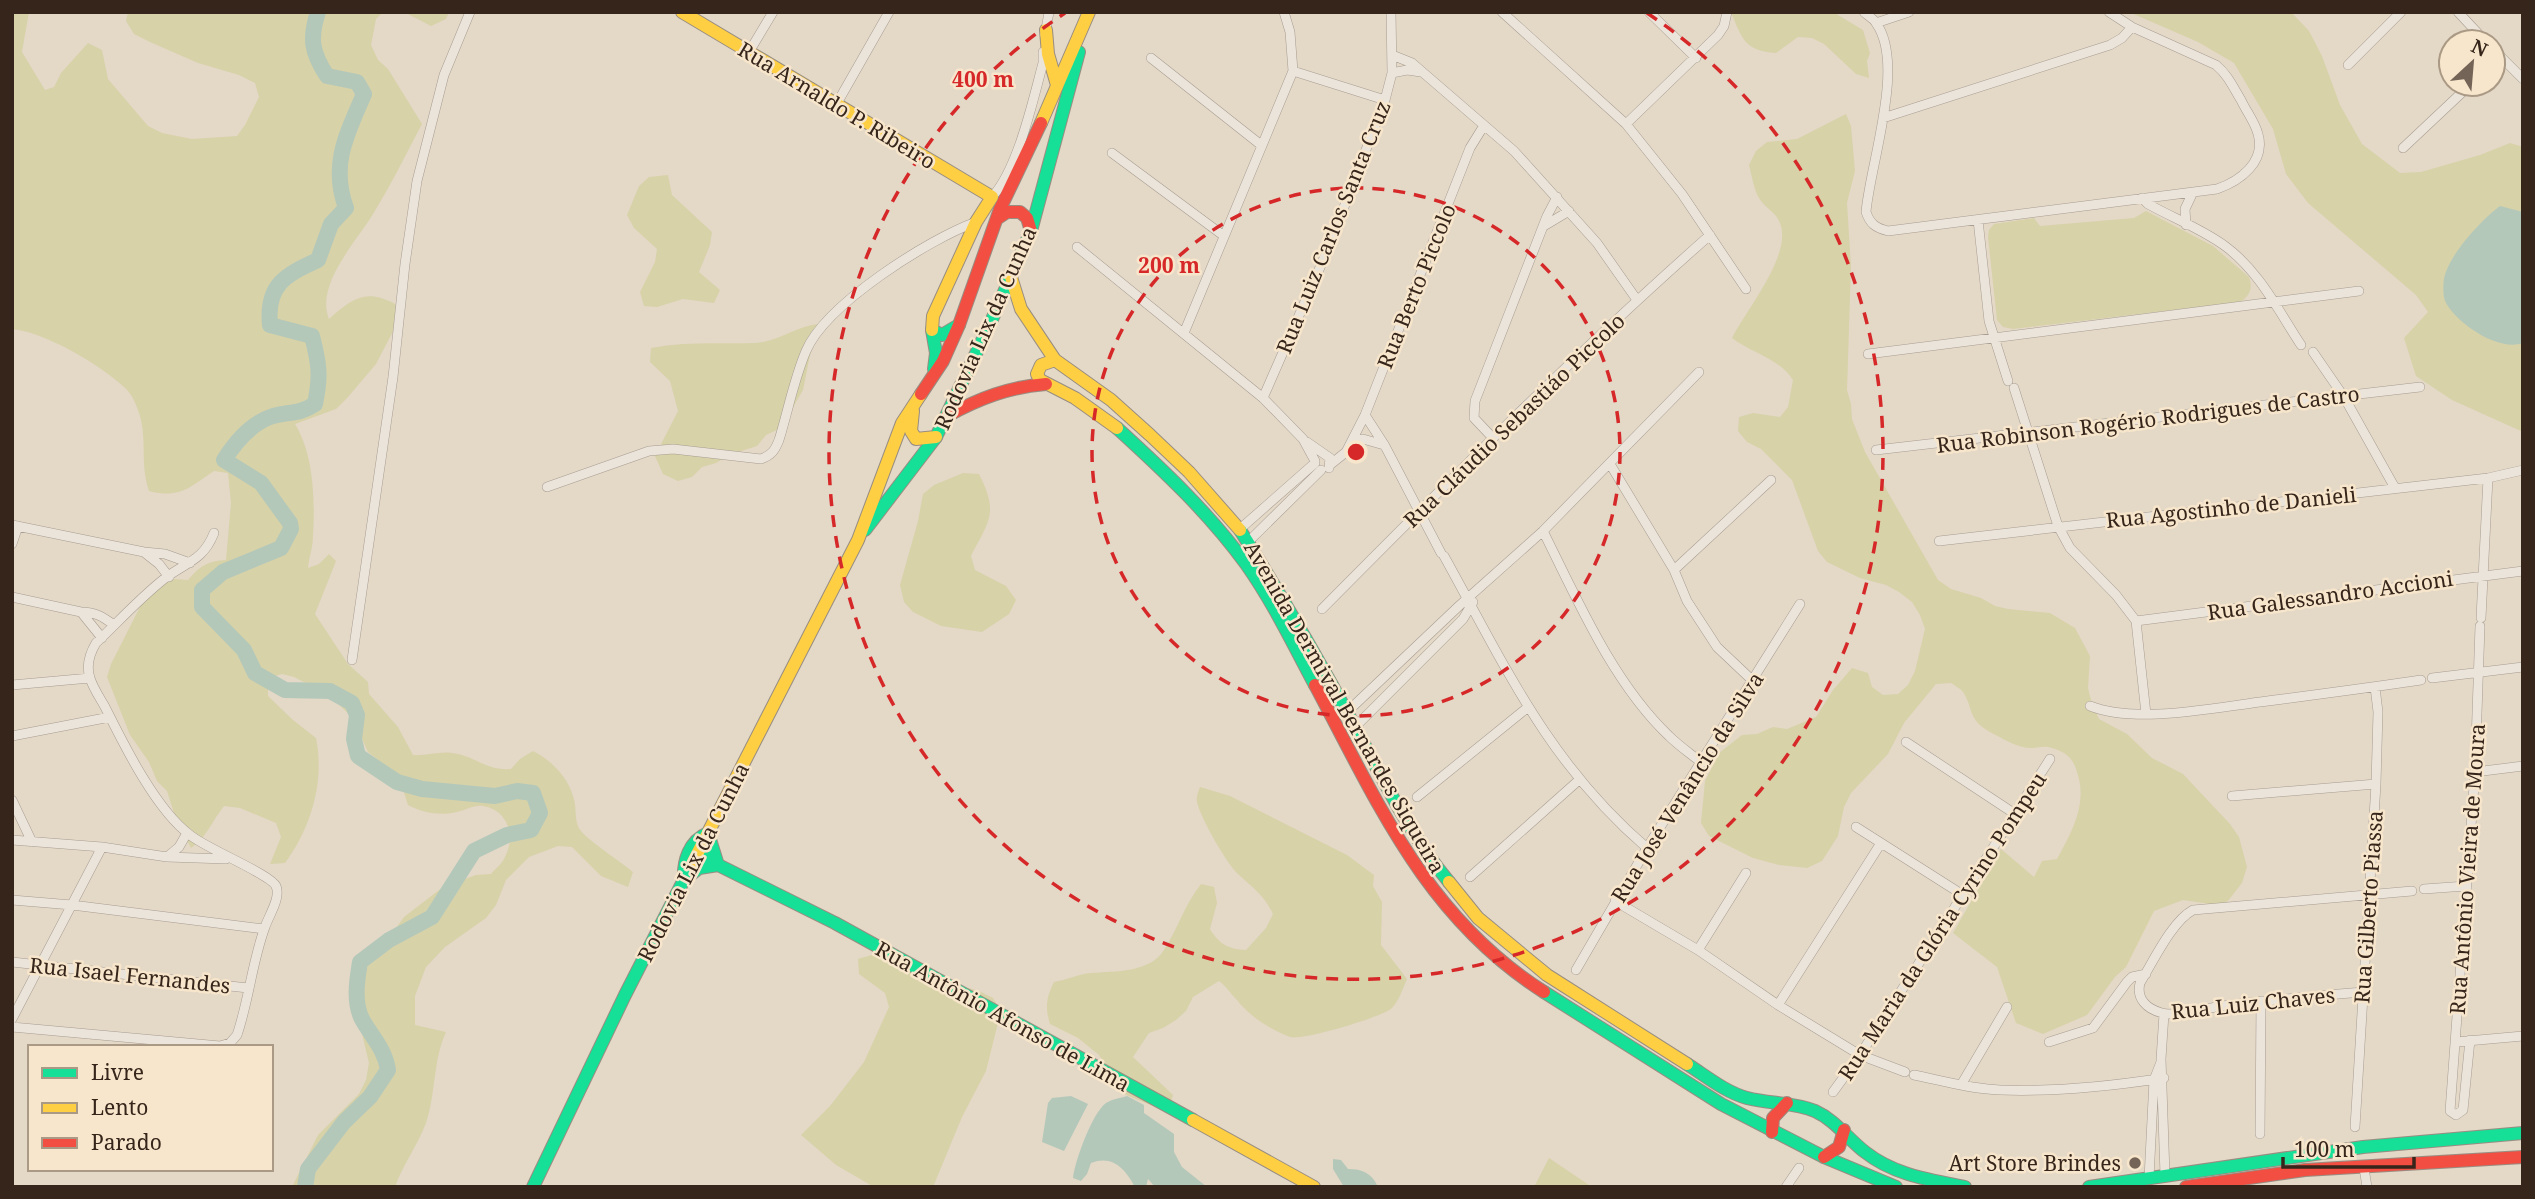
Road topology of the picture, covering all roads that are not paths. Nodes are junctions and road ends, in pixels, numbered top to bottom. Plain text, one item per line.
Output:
1 (470, 12) edge
2 (682, 12) edge
3 (773, 12) edge
4 (889, 12) edge
5 (1049, 12) edge
6 (1090, 12) edge
7 (1284, 12) edge
8 (1502, 12) edge
9 (1650, 12) edge
10 (1727, 12) edge
11 (1864, 12) edge
12 (1909, 12) edge
13 (2109, 12) edge
14 (2401, 12) edge
15 (2458, 12) edge
16 (1395, 13) edge
17 (1877, 23) junction
18 (2132, 27) junction
19 (2473, 28) edge
20 (1046, 30) junction
21 (749, 52) junction
22 (1392, 55) junction
23 (1151, 58) dead end
24 (1696, 58) junction
25 (2348, 65) dead end
26 (2507, 66) edge
27 (1293, 71) junction
28 (1392, 72) junction
29 (1423, 72) junction
30 (2523, 79) edge
31 (1057, 85) junction
32 (2456, 98) edge
33 (1385, 100) junction
34 (836, 105) junction
35 (1883, 118) junction
36 (1626, 124) junction
37 (1483, 127) junction
38 (1261, 145) junction
39 (2403, 148) dead end
40 (1112, 153) dead end
41 (2193, 192) junction
42 (992, 197) junction
43 (1557, 197) junction
44 (2142, 198) junction
45 (1569, 211) junction
46 (998, 218) junction
47 (1978, 220) junction
48 (976, 222) junction
49 (2186, 225) junction
50 (1544, 226) junction
51 (1031, 231) junction
52 (1710, 235) junction
53 (1224, 236) junction
54 (1077, 247) dead end
55 (1010, 274) junction
56 (1746, 289) dead end
57 (2359, 291) dead end
58 (1637, 300) junction
59 (2273, 302) junction
60 (958, 325) junction
61 (932, 331) junction
62 (1184, 332) junction
63 (1993, 338) junction
64 (2301, 345) dead end
65 (2313, 352) dead end
66 (1868, 354) dead end
67 (1055, 360) junction
68 (1699, 372) dead end
69 (934, 374) junction
70 (1046, 384) junction
71 (2420, 387) dead end
72 (2344, 397) junction
73 (1263, 398) junction
74 (914, 403) junction
75 (1365, 415) junction
76 (947, 416) junction
77 (2029, 434) junction
78 (1492, 437) junction
79 (936, 438) junction
80 (1303, 439) junction
81 (1350, 443) junction
82 (1385, 446) junction
83 (1876, 450) dead end
84 (1328, 458) junction
85 (1610, 464) junction
86 (1317, 465) junction
87 (2523, 470) edge
88 (2488, 478) junction
89 (1771, 480) dead end
90 (547, 487) dead end
91 (2395, 488) junction
92 (1420, 510) junction
93 (15, 526) edge
94 (2058, 526) junction
95 (1240, 529) junction
96 (1543, 531) junction
97 (214, 533) dead end
98 (858, 540) junction
99 (1249, 541) junction
100 (1938, 541) dead end
101 (12, 544) edge
102 (144, 552) junction
103 (190, 563) junction
104 (1674, 570) junction
105 (2523, 571) edge
106 (2485, 575) junction
107 (169, 576) junction
108 (12, 597) edge
109 (1469, 602) junction
110 (1800, 604) dead end
111 (1322, 609) dead end
112 (81, 612) junction
113 (2136, 621) junction
114 (114, 625) junction
115 (102, 638) junction
116 (352, 660) dead end
117 (2523, 667) edge
118 (2478, 673) junction
119 (90, 678) junction
120 (2432, 678) dead end
121 (2421, 680) dead end
122 (1753, 681) junction
123 (12, 685) edge
124 (2375, 687) junction
125 (2090, 706) dead end
126 (1527, 708) junction
127 (1347, 712) junction
128 (2146, 714) junction
129 (110, 717) junction
130 (1355, 727) junction
131 (12, 736) edge
132 (1906, 742) dead end
133 (2050, 759) dead end
134 (1702, 763) junction
135 (2523, 766) edge
136 (2475, 772) junction
137 (1579, 780) junction
138 (2376, 784) junction
139 (2232, 796) dead end
140 (1417, 797) dead end
141 (12, 800) edge
142 (2015, 814) junction
143 (1856, 827) dead end
144 (187, 833) junction
145 (708, 833) junction
146 (12, 840) edge
147 (32, 842) junction
148 (1881, 844) junction
149 (102, 847) junction
150 (1647, 848) junction
151 (693, 852) junction
152 (167, 857) junction
153 (230, 859) junction
154 (718, 865) junction
155 (1746, 873) dead end
156 (1470, 877) dead end
157 (684, 880) junction
158 (2466, 886) junction
159 (2424, 889) dead end
160 (2412, 891) dead end
161 (2368, 894) junction
162 (1963, 895) junction
163 (12, 900) edge
164 (1615, 901) junction
165 (72, 905) junction
166 (264, 929) junction
167 (1698, 950) junction
168 (12, 962) edge
169 (41, 964) junction
170 (1576, 970) dead end
171 (2146, 974) junction
172 (248, 988) junction
173 (2363, 992) junction
174 (2261, 1001) junction
175 (1778, 1005) junction
176 (2007, 1007) dead end
177 (2164, 1014) junction
178 (12, 1019) edge
179 (12, 1027) edge
180 (2523, 1036) edge
181 (2470, 1040) junction
182 (2049, 1042) dead end
183 (2456, 1042) junction
184 (209, 1045) edge
185 (226, 1045) edge
186 (1860, 1055) junction
187 (2159, 1079) junction
188 (1961, 1085) junction
189 (1833, 1092) dead end
190 (1787, 1103) junction
191 (2355, 1127) dead end
192 (1844, 1130) junction
193 (1772, 1132) junction
194 (2523, 1133) edge
195 (2260, 1134) dead end
196 (1824, 1157) junction
197 (2523, 1157) edge
198 (1799, 1168) dead end
199 (2364, 1168) junction
200 (2165, 1175) junction
201 (2149, 1178) junction
202 (533, 1187) edge
203 (1314, 1187) edge
204 (1786, 1187) edge
205 (1896, 1187) edge
206 (1965, 1187) edge
207 (2089, 1187) edge
208 (2186, 1187) edge
209 (2367, 1187) edge

1 - 116 street
2 - 21 main road, Rua Arnaldo P. Ribeiro
3 - 21 street
4 - 34 street
5 - 20 street
6 - 31 main road, Rodovia Lix da Cunha
6 - 51 main road, Rodovia Lix da Cunha
7 - 27 street
8 - 36 street
9 - 24 street
10 - 24 street
11 - 17 street
12 - 17 street
13 - 18 street
14 - 25 street
15 - 19 street
16 - 22 street, Rua Luiz Carlos Santa Cruz
17 - 35 street
18 - 35 street
18 - 41 street
20 - 31 main road
20 - 42 street
21 - 34 main road, Rua Arnaldo P. Ribeiro
22 - 28 street, Rua Luiz Carlos Santa Cruz
22 - 29 street
23 - 38 street
24 - 36 street
26 - 30 street
27 - 33 street
27 - 38 street
28 - 29 street
28 - 33 street, Rua Luiz Carlos Santa Cruz
29 - 37 street
31 - 46 main road, Rodovia Lix da Cunha
32 - 39 street
33 - 73 street, Rua Luiz Carlos Santa Cruz
34 - 42 main road, Rua Arnaldo P. Ribeiro
35 - 47 street
36 - 52 street
37 - 43 street
37 - 75 street, Rua Berto Piccolo
38 - 53 street
40 - 53 street
41 - 44 street
41 - 49 street
42 - 48 main road
43 - 45 street
43 - 50 street
44 - 47 street
44 - 49 street
45 - 50 street
45 - 58 street
46 - 51 main road
46 - 60 main road, Rodovia Lix da Cunha
47 - 63 street
48 - 61 main road
48 - 90 street
49 - 59 street
50 - 78 street
51 - 55 main road, Rodovia Lix da Cunha
52 - 56 street
52 - 58 street, Rua Cláudio Sebastiáo Piccolo
53 - 62 street
54 - 62 street
55 - 67 main road
55 - 76 main road, Rodovia Lix da Cunha
57 - 59 street
58 - 78 street, Rua Cláudio Sebastiáo Piccolo
59 - 63 street
59 - 64 street
60 - 61 main road
60 - 69 main road, Rodovia Lix da Cunha
61 - 69 main road
62 - 73 street
63 - 66 street
63 - 77 street
65 - 72 street
67 - 70 main road
67 - 95 main road, Avenida Dermival Bernardes Siqueira
68 - 85 street
69 - 74 main road, Rodovia Lix da Cunha
70 - 76 main road
70 - 193 main road, Avenida Dermival Bernardes Siqueira
71 - 72 street, Rua Robinson Rogério Rodrigues de Castro
72 - 77 street, Rua Robinson Rogério Rodrigues de Castro
72 - 91 street
73 - 80 street
74 - 79 main road
74 - 98 main road, Rodovia Lix da Cunha
75 - 81 street, Rua Berto Piccolo
75 - 82 street
76 - 79 main road, Rodovia Lix da Cunha
77 - 83 street, Rua Robinson Rogério Rodrigues de Castro
77 - 94 street
78 - 92 street, Rua Cláudio Sebastiáo Piccolo
79 - 98 main road, Rodovia Lix da Cunha
80 - 84 street
80 - 86 street
81 - 82 street
81 - 84 street
82 - 92 street
84 - 86 street
84 - 86 street
85 - 96 street
85 - 104 street
86 - 95 street
86 - 99 street
87 - 88 street, Rua Agostinho de Danieli
88 - 91 street, Rua Agostinho de Danieli
88 - 106 street, Rua Antônio Vieira de Moura
89 - 104 street
91 - 94 street, Rua Agostinho de Danieli
92 - 109 street
92 - 111 street, Rua Cláudio Sebastiáo Piccolo
93 - 101 street
93 - 102 street
94 - 100 street, Rua Agostinho de Danieli
94 - 113 street
95 - 99 main road, Avenida Dermival Bernardes Siqueira
96 - 109 street
96 - 134 street
97 - 103 street
98 - 145 main road, Rodovia Lix da Cunha
99 - 127 main road, Avenida Dermival Bernardes Siqueira
102 - 103 street
102 - 107 street
103 - 107 street
104 - 122 street
105 - 106 street, Rua Galessandro Accioni
106 - 113 street, Rua Galessandro Accioni
106 - 118 street, Rua Antônio Vieira de Moura
107 - 114 street
108 - 112 street
109 - 126 street
109 - 127 street
109 - 130 street
110 - 122 street, Rua José Venâncio da Silva
112 - 114 street
112 - 115 street
113 - 128 street
114 - 115 street
115 - 119 street
117 - 118 street
118 - 120 street
118 - 136 street, Rua Antônio Vieira de Moura
119 - 123 street
119 - 129 street
121 - 124 street
122 - 134 street, Rua José Venâncio da Silva
124 - 128 street
124 - 138 street, Rua Gilberto Piassa
125 - 128 street
126 - 137 street
126 - 140 street
127 - 130 main road, Avenida Dermival Bernardes Siqueira
129 - 131 street
129 - 144 street
130 - 190 main road, Avenida Dermival Bernardes Siqueira
132 - 142 street
133 - 142 street, Rua Maria da Glória Cyrino Pompeu
134 - 150 street, Rua José Venâncio da Silva
135 - 136 street
136 - 158 street, Rua Antônio Vieira de Moura
137 - 150 street
137 - 156 street
138 - 139 street
138 - 161 street, Rua Gilberto Piassa
141 - 147 street
142 - 162 street, Rua Maria da Glória Cyrino Pompeu
143 - 148 street
144 - 152 street
144 - 153 street
145 - 151 main road, Rodovia Lix da Cunha
145 - 154 main road
146 - 147 street
147 - 149 street
148 - 162 street
148 - 175 street
149 - 152 street
149 - 165 street
150 - 164 street, Rua José Venâncio da Silva
151 - 154 main road, Rua Antônio Afonso de Lima
151 - 157 main road, Rodovia Lix da Cunha
152 - 153 street
153 - 166 street
154 - 157 main road
154 - 203 main road, Rua Antônio Afonso de Lima
155 - 167 street
157 - 202 main road, Rodovia Lix da Cunha
158 - 159 street
158 - 183 street, Rua Antônio Vieira de Moura
160 - 161 street
161 - 171 street
161 - 173 street, Rua Gilberto Piassa
162 - 186 street, Rua Maria da Glória Cyrino Pompeu
163 - 165 street
164 - 167 street
164 - 170 street, Rua José Venâncio da Silva
165 - 166 street
165 - 169 street
166 - 172 street
167 - 175 street
168 - 169 street, Rua Isael Fernandes
169 - 172 street, Rua Isael Fernandes
169 - 178 street
171 - 177 street, Rua Luiz Chaves
171 - 182 street
172 - 185 street
173 - 174 street, Rua Luiz Chaves
173 - 191 street, Rua Gilberto Piassa
174 - 177 street, Rua Luiz Chaves
174 - 195 street
175 - 186 street
176 - 188 street
177 - 187 street
179 - 184 street
180 - 181 street
181 - 183 street
181 - 183 street, Rua Antônio Vieira de Moura
186 - 188 street
186 - 189 street, Rua Maria da Glória Cyrino Pompeu
187 - 188 street
187 - 200 street
187 - 201 street
190 - 192 main road, Avenida Dermival Bernardes Siqueira
190 - 193 main road
192 - 196 main road
192 - 206 main road, Avenida Dermival Bernardes Siqueira
193 - 196 main road, Avenida Dermival Bernardes Siqueira
194 - 200 main road
196 - 205 main road, Avenida Dermival Bernardes Siqueira
197 - 199 main road
198 - 204 street
199 - 208 main road
199 - 209 street
200 - 201 main road
201 - 207 main road

